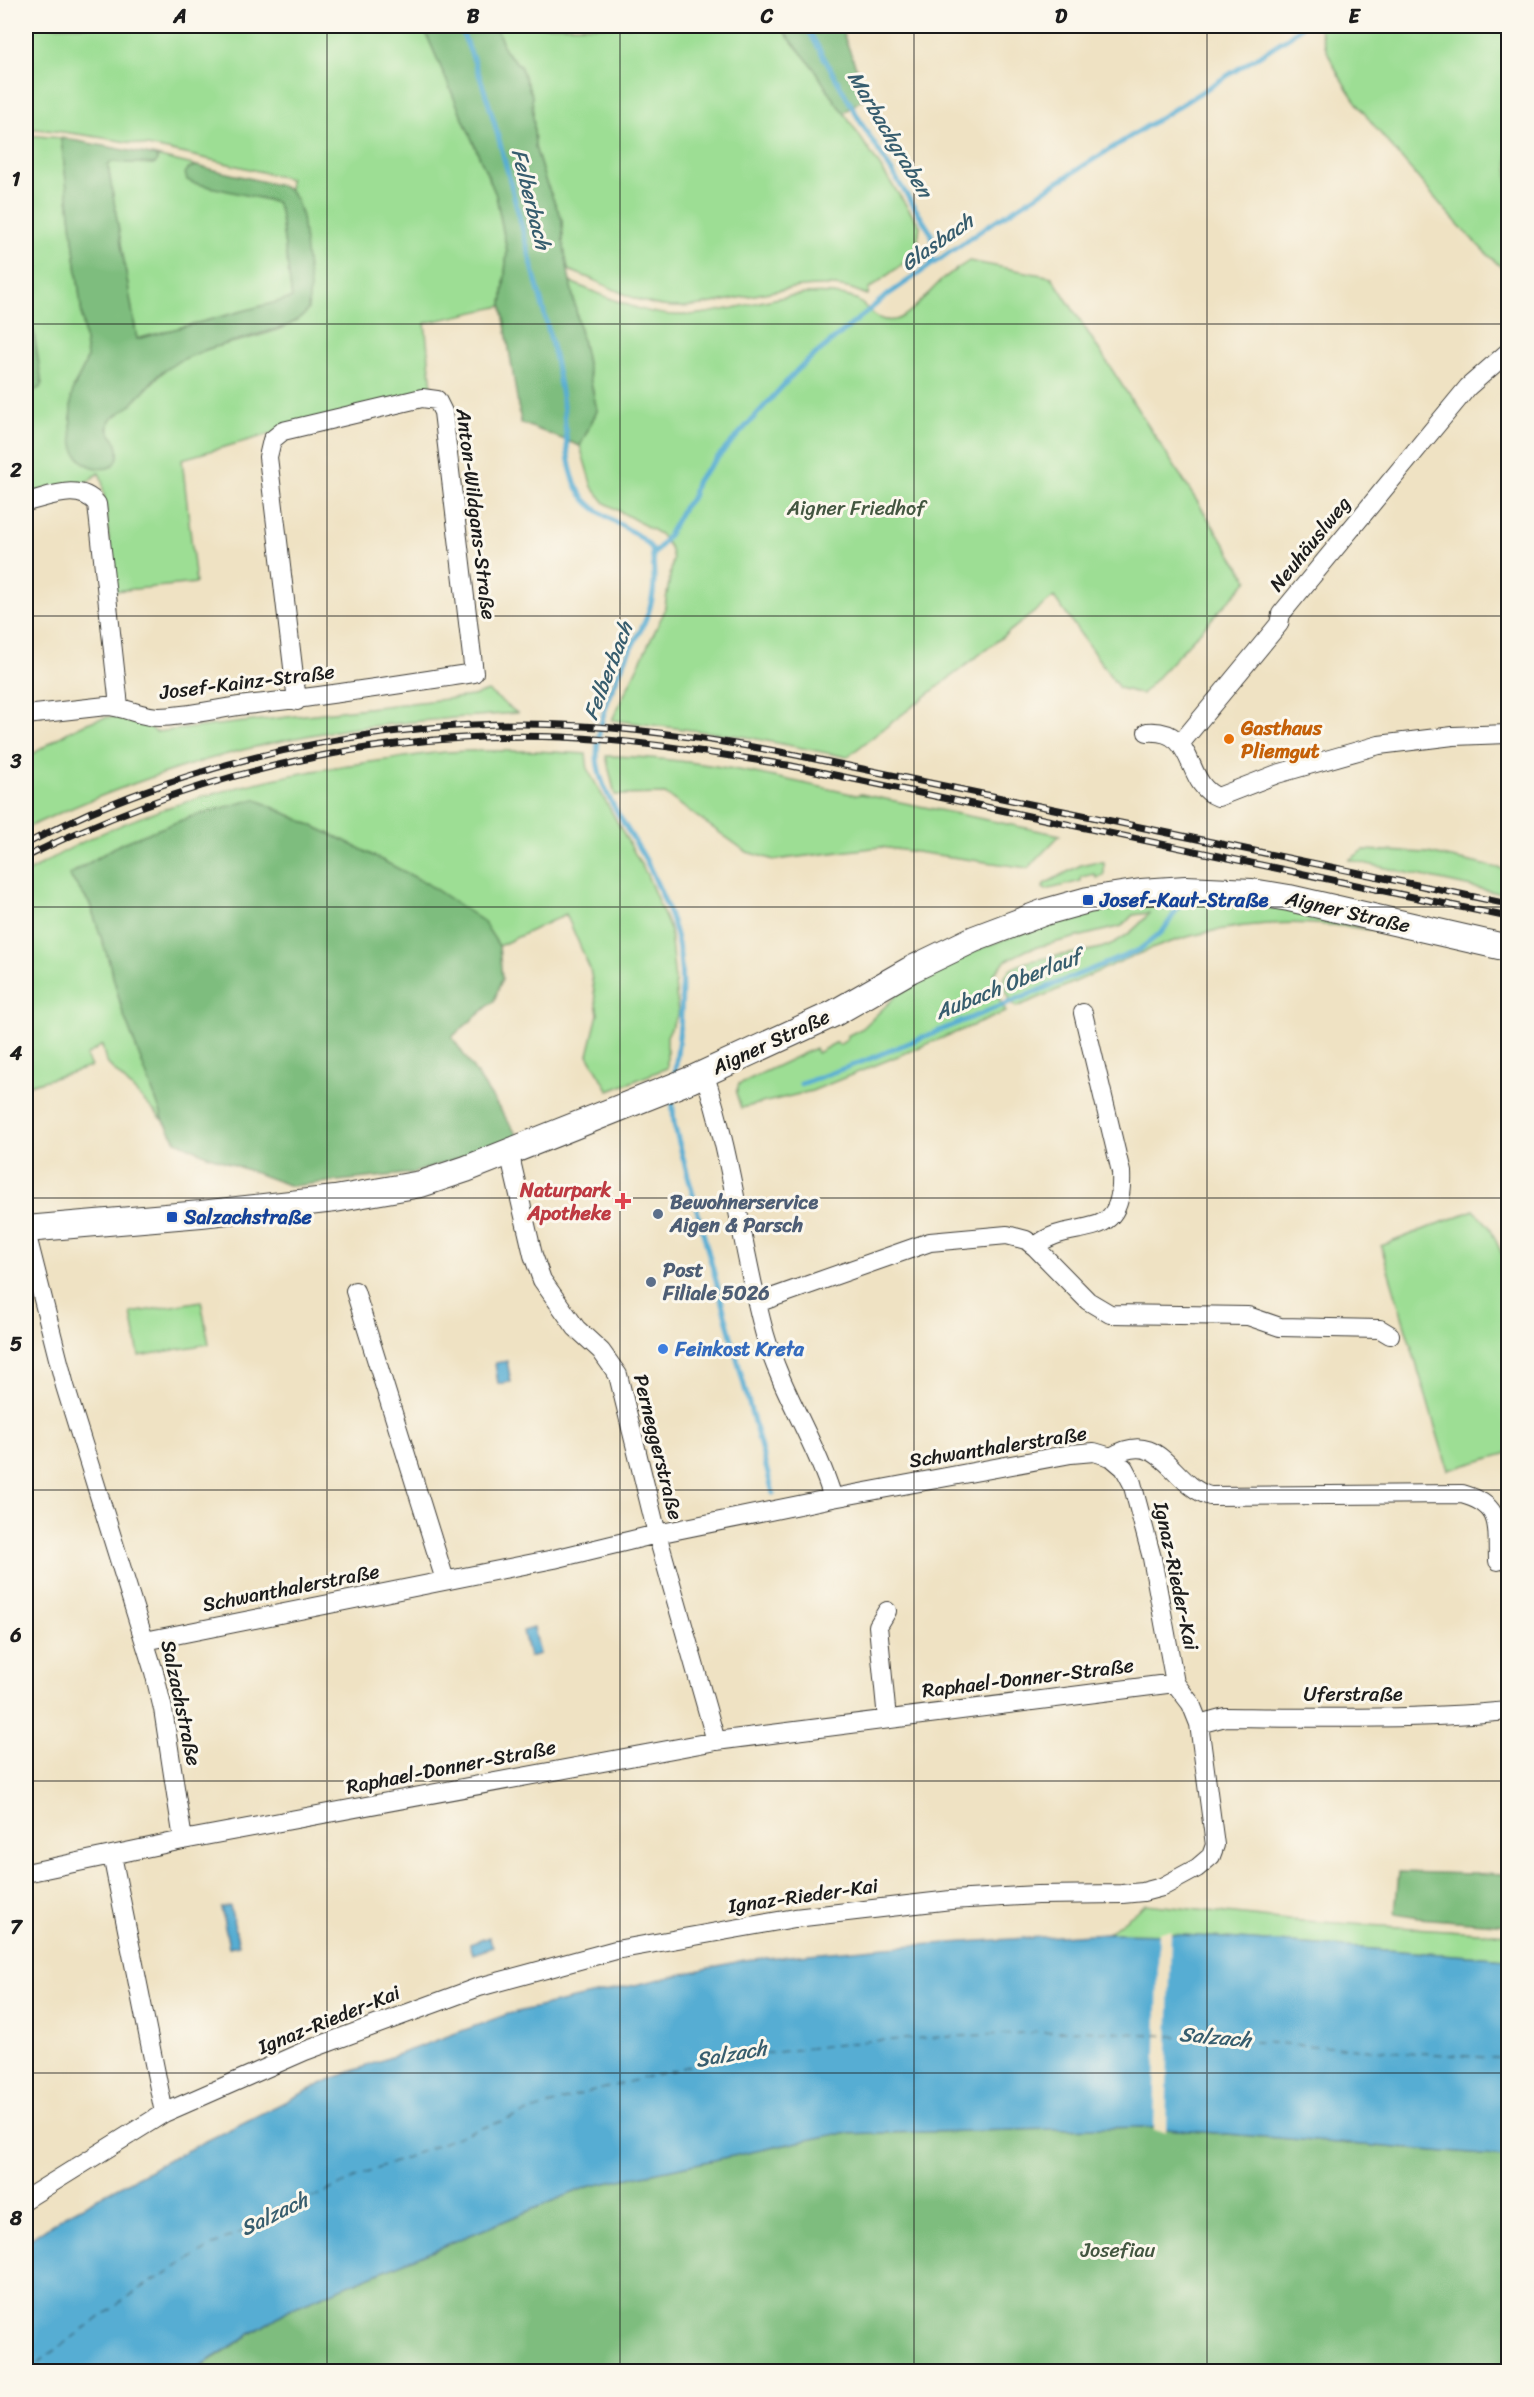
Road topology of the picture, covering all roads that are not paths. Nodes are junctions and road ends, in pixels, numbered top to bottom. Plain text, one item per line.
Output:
1 (1509, 352) edge
2 (26, 502) edge
3 (474, 673) joint
4 (297, 701) junction
5 (119, 706) junction
6 (26, 715) edge
7 (1147, 732) dead end
8 (1509, 734) edge
9 (1180, 744) junction
10 (1509, 948) edge
11 (1083, 1013) dead end
12 (683, 1083) junction
13 (511, 1151) junction
14 (26, 1230) edge
15 (1035, 1247) junction
16 (355, 1291) dead end
17 (757, 1303) junction
18 (1390, 1335) dead end
19 (1111, 1456) junction
20 (833, 1498) junction
21 (657, 1534) junction
22 (1498, 1561) dead end
23 (445, 1580) junction
24 (887, 1611) dead end
25 (145, 1641) junction
26 (1175, 1683) junction
27 (1509, 1711) edge
28 (887, 1719) junction
29 (1199, 1724) junction
30 (716, 1741) junction
31 (183, 1840) junction
32 (112, 1855) junction
33 (26, 1873) edge
34 (164, 2113) junction
35 (26, 2199) edge

1 - 9 street, Neuhäuslweg
2 - 5 street
3 - 4 street, Josef-Kainz-Straße
3 - 4 street, Anton-Wildgans-Straße
4 - 5 street, Josef-Kainz-Straße
5 - 6 street, Josef-Kainz-Straße
7 - 9 street
8 - 9 street
10 - 12 main road, Aigner Straße
11 - 15 street
12 - 13 main road, Aigner Straße
12 - 17 street
13 - 14 main road, Aigner Straße
13 - 21 street, Perneggerstraße
14 - 25 street, Salzachstraße
15 - 17 street
15 - 18 street
16 - 23 street
17 - 20 street
19 - 20 street, Schwanthalerstraße
19 - 22 street, Schwanthalerstraße
19 - 26 street, Ignaz-Rieder-Kai
20 - 21 street, Schwanthalerstraße
21 - 23 street, Schwanthalerstraße
21 - 30 street, Perneggerstraße
23 - 25 street, Schwanthalerstraße
24 - 28 street
25 - 31 street, Salzachstraße
26 - 28 street, Raphael-Donner-Straße
26 - 29 street, Ignaz-Rieder-Kai
27 - 29 street, Uferstraße
28 - 30 street, Raphael-Donner-Straße
29 - 34 street, Ignaz-Rieder-Kai
30 - 31 street, Raphael-Donner-Straße
31 - 32 street, Raphael-Donner-Straße
32 - 33 street, Raphael-Donner-Straße
32 - 34 street
34 - 35 street, Ignaz-Rieder-Kai

